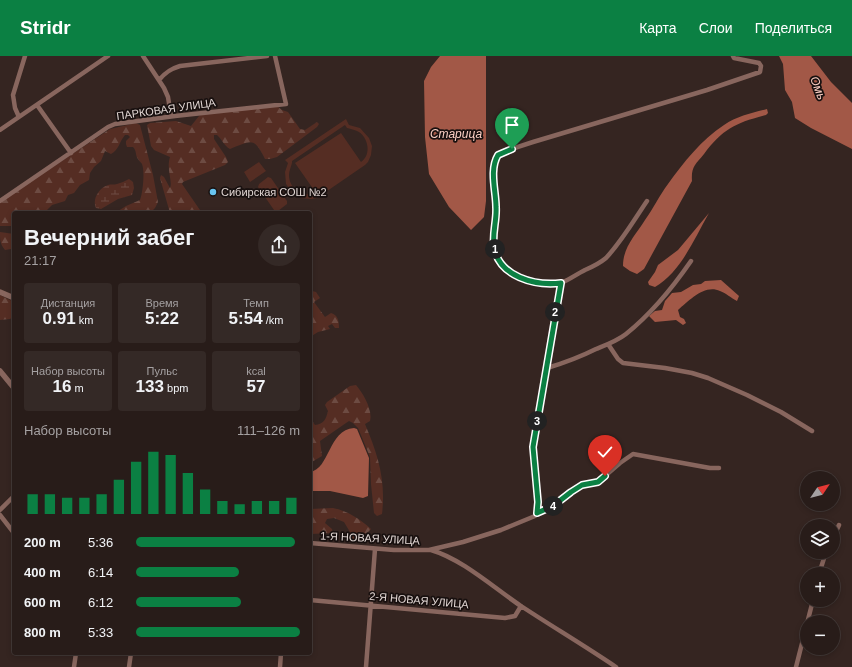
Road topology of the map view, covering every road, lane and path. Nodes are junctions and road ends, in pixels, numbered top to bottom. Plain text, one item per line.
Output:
1 (25, 56) edge
2 (108, 56) edge
3 (143, 56) edge
4 (267, 56) edge
5 (275, 56) edge
6 (733, 56) edge
7 (159, 80) junction
8 (37, 105) junction
9 (171, 116) junction
10 (19, 117) junction
11 (0, 130) edge
12 (71, 153) junction
13 (0, 201) edge
14 (646, 201) dead end
15 (692, 261) dead end
16 (561, 283) junction
17 (0, 292) edge
18 (12, 297) edge
19 (608, 344) junction
20 (547, 368) junction
21 (0, 371) edge
22 (12, 386) edge
23 (812, 430) dead end
24 (719, 468) dead end
25 (12, 498) edge
26 (0, 510) edge
27 (537, 513) junction
28 (0, 515) edge
29 (12, 530) edge
30 (312, 543) edge
31 (375, 549) junction
32 (429, 550) junction
33 (312, 600) edge
34 (370, 605) junction
35 (521, 606) junction
36 (811, 607) edge
37 (76, 655) edge
38 (131, 655) edge
39 (281, 655) edge
40 (74, 667) edge
41 (129, 667) edge
42 (280, 667) edge
43 (366, 667) edge
44 (616, 667) edge
45 (796, 667) edge

1 - 10 street
2 - 8 street
3 - 7 street
4 - 7 street
5 - 9 street, ПАРКОВАЯ УЛИЦА
6 - 16 street
7 - 9 street
8 - 10 street
8 - 12 street
9 - 12 street, ПАРКОВАЯ УЛИЦА
10 - 11 street
12 - 13 street, ПАРКОВАЯ УЛИЦА
14 - 16 street
15 - 19 street
16 - 20 street
17 - 18 street
19 - 20 street
19 - 23 street
20 - 27 street
21 - 22 street
24 - 27 street
25 - 26 street
27 - 32 street
28 - 29 street
30 - 31 street, 1-Я НОВАЯ УЛИЦА
31 - 32 street, 1-Я НОВАЯ УЛИЦА
31 - 34 street
32 - 35 street
33 - 34 street, 2-Я НОВАЯ УЛИЦА
34 - 35 street, 2-Я НОВАЯ УЛИЦА
34 - 43 street
35 - 44 street
36 - 45 street
37 - 40 street
38 - 41 street
39 - 42 street

